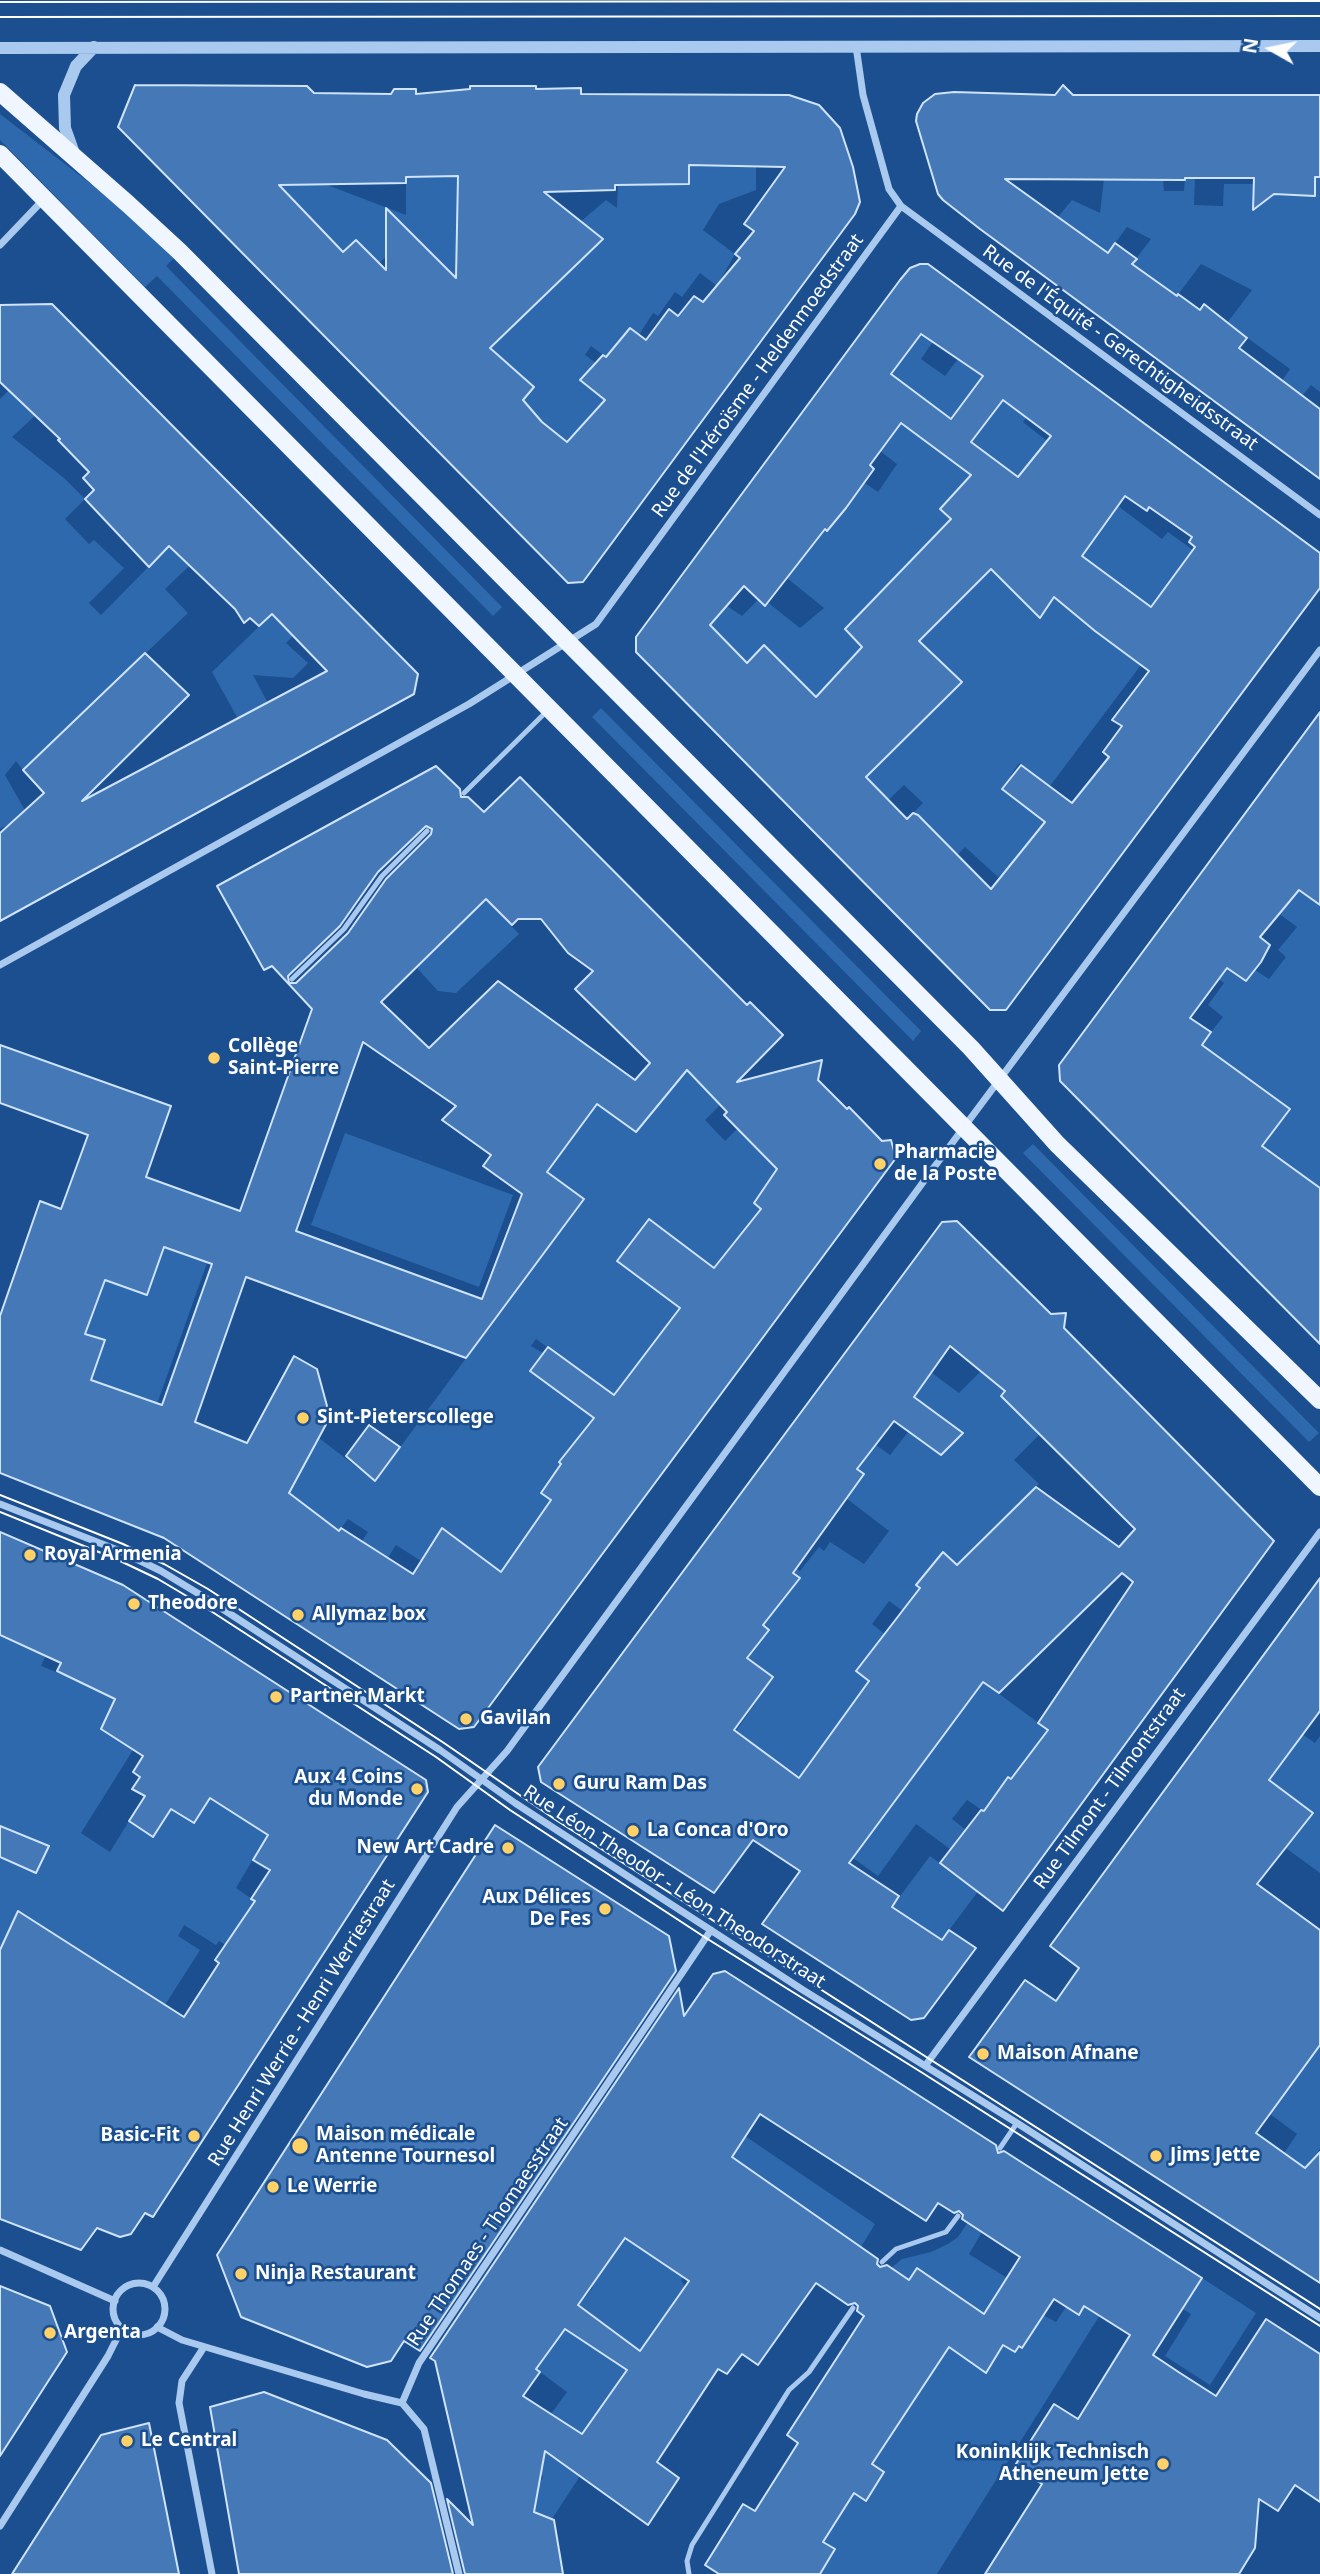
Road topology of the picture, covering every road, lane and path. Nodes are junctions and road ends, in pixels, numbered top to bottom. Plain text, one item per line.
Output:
1 (856, 46) junction
2 (1320, 46) edge
3 (94, 47) junction
4 (0, 48) edge
5 (0, 92) edge
6 (0, 154) edge
7 (77, 159) junction
8 (44, 198) junction
9 (901, 206) junction
10 (0, 245) edge
11 (1320, 515) edge
12 (568, 642) junction
13 (1320, 650) edge
14 (517, 676) junction
15 (549, 708) junction
16 (464, 793) dead end
17 (427, 831) dead end
18 (0, 965) edge
19 (292, 979) dead end
20 (999, 1080) junction
21 (964, 1128) junction
22 (1320, 1400) edge
23 (1320, 1487) edge
24 (0, 1504) edge
25 (1320, 1532) edge
26 (482, 1779) junction
27 (711, 1930) junction
28 (925, 2066) junction
29 (1017, 2123) junction
30 (1000, 2148) dead end
31 (958, 2216) dead end
32 (0, 2250) edge
33 (882, 2262) dead end
34 (153, 2287) junction
35 (115, 2301) junction
36 (853, 2308) dead end
37 (1320, 2318) edge
38 (157, 2327) junction
39 (122, 2328) junction
40 (204, 2347) junction
41 (402, 2403) junction
42 (0, 2526) edge
43 (212, 2574) edge
44 (459, 2574) edge
45 (689, 2574) edge

1 - 2 street
1 - 3 street
1 - 9 street
3 - 4 street
3 - 7 street
5 - 7 main road
6 - 8 main road
7 - 12 main road
8 - 10 street
8 - 14 main road
9 - 11 street, Rue de l'Équité - Gerechtigheidsstraat
9 - 12 street, Rue de l'Héroïsme - Heldenmoedstraat
12 - 14 street, Rue de l'Héroïsme - Heldenmoedstraat
12 - 20 main road
13 - 20 street, Rue Henri Werrie - Henri Werriestraat
14 - 15 main road
14 - 18 street, Rue de l'Héroïsme - Heldenmoedstraat
15 - 16 lane
15 - 21 main road
17 - 19 lane
20 - 21 street, Rue Henri Werrie - Henri Werriestraat
20 - 22 main road
21 - 23 main road
21 - 26 street, Rue Henri Werrie - Henri Werriestraat
24 - 26 street, Rue Léon Theodor - Léon Theodorstraat
25 - 28 street, Rue Tilmont - Tilmontstraat
26 - 27 street, Rue Léon Theodor - Léon Theodorstraat
26 - 34 street, Rue Henri Werrie - Henri Werriestraat
27 - 28 street, Rue Léon Theodor - Léon Theodorstraat
27 - 41 street, Rue Thomaes - Thomaesstraat
28 - 29 street, Rue Léon Theodor - Léon Theodorstraat
29 - 30 lane
29 - 37 street, Rue Léon Theodor - Léon Theodorstraat
31 - 33 lane
32 - 35 street
34 - 35 street
34 - 38 street
35 - 39 street
36 - 45 lane
38 - 39 street
38 - 40 street
39 - 42 street
40 - 41 street
40 - 43 street
41 - 44 street

